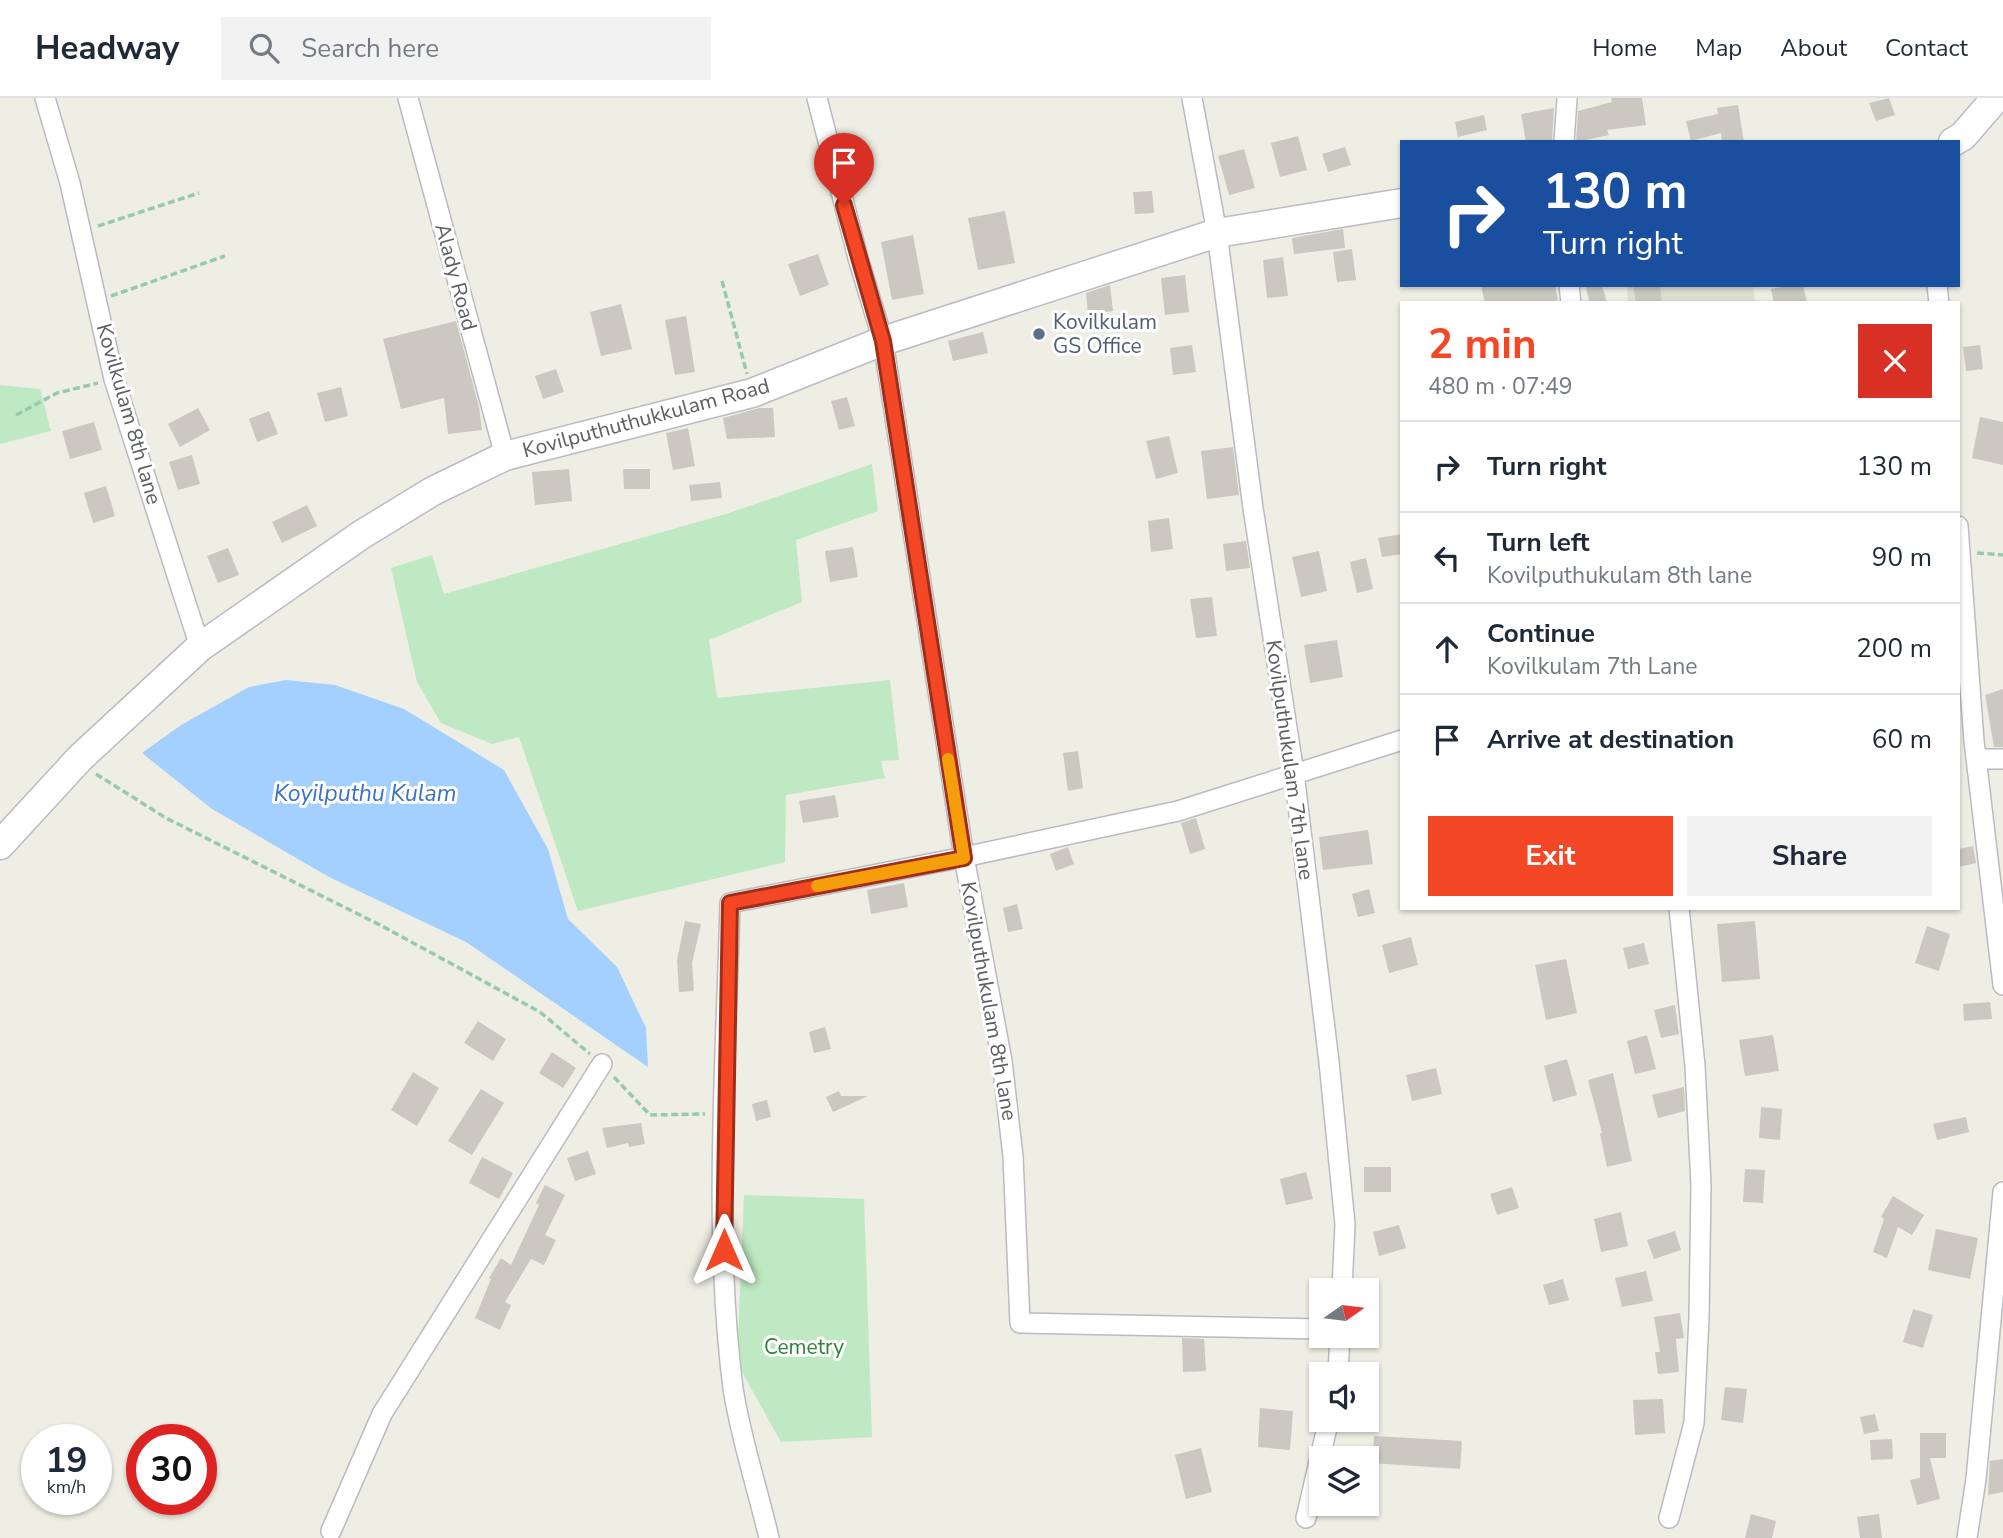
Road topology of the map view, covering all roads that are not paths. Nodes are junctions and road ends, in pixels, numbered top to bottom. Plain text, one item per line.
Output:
1 (46, 98) edge
2 (408, 98) edge
3 (817, 98) edge
4 (1192, 98) edge
5 (1567, 98) edge
6 (1996, 98) edge
7 (1564, 140) edge
8 (1956, 140) edge
9 (1400, 203) edge
10 (1217, 233) junction
11 (883, 341) junction
12 (505, 456) junction
13 (1960, 551) edge
14 (200, 647) junction
15 (1400, 741) edge
16 (1970, 747) edge
17 (2003, 759) edge
18 (1293, 773) junction
19 (0, 845) edge
20 (964, 858) junction
21 (1679, 910) edge
22 (2002, 975) edge
23 (602, 1064) road end
24 (2003, 1192) edge
25 (1342, 1278) edge
26 (1309, 1329) edge
27 (1326, 1432) edge
28 (1306, 1518) dead end
29 (1669, 1518) dead end
30 (331, 1531) dead end
31 (769, 1538) edge
32 (1967, 1538) edge

1 - 14 street, Kovilkulam 8th lane
2 - 12 street, Alady Road
3 - 11 street, Kovilputhukulam 8th lane
4 - 10 street, Kovilputhukulam 7th lane
5 - 7 street
6 - 8 street
9 - 10 street, Kovilputhuthukkulam Road
10 - 11 street, Kovilputhuthukkulam Road
10 - 18 street, Kovilputhukulam 7th lane
11 - 12 street, Kovilputhuthukkulam Road
11 - 20 street, Kovilputhukulam 8th lane
12 - 14 street, Kovilputhuthukkulam Road
13 - 16 street
14 - 19 street, Kovilputhuthukkulam Road
15 - 18 street
16 - 17 street
16 - 22 street
18 - 20 street
18 - 25 street, Kovilputhukulam 7th lane
20 - 26 street, Kovilputhukulam 8th lane
20 - 31 street
21 - 29 street
23 - 30 street
24 - 32 street
27 - 28 street

